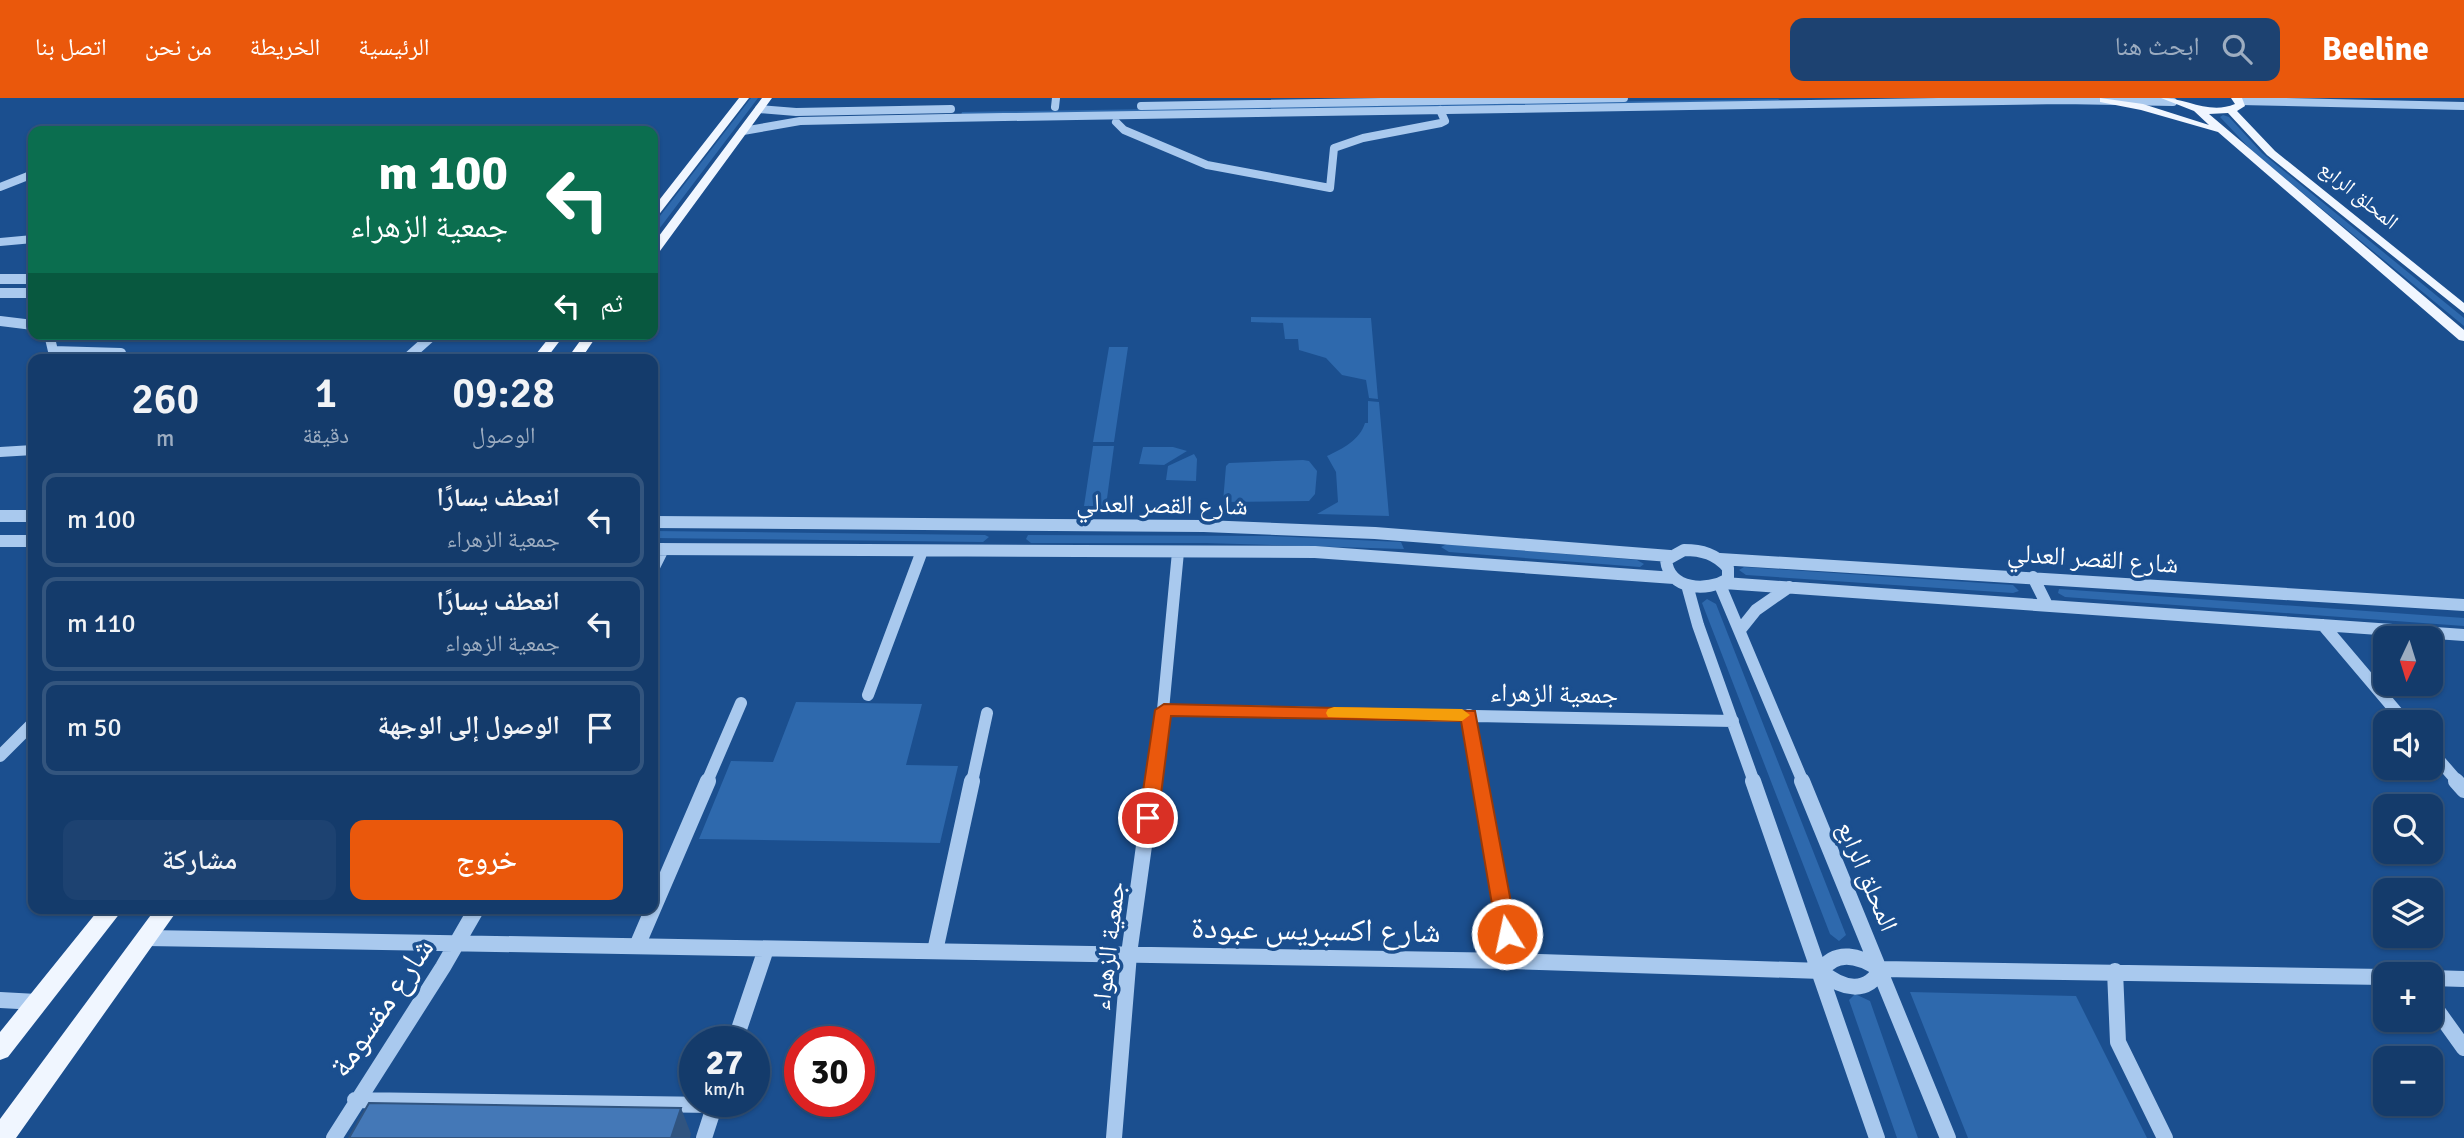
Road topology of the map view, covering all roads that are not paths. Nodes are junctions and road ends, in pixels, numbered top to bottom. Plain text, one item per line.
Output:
1 (744, 98) edge
2 (767, 98) edge
3 (1056, 98) edge
4 (1623, 98) edge
5 (2238, 99) edge
6 (1388, 100) edge
7 (1402, 100) edge
8 (2104, 100) junction
9 (2170, 100) edge
10 (1257, 101) edge
11 (1790, 101) edge
12 (2464, 106) edge
13 (1055, 107) junction
14 (760, 109) junction
15 (2197, 109) junction
16 (1440, 110) junction
17 (2231, 110) junction
18 (948, 113) junction
19 (1115, 122) dead end
20 (743, 131) junction
21 (2225, 134) junction
22 (28, 176) edge
23 (0, 187) edge
24 (658, 209) edge
25 (28, 239) edge
26 (0, 242) edge
27 (658, 245) edge
28 (0, 279) edge
29 (28, 279) edge
30 (0, 293) edge
31 (28, 293) edge
32 (2464, 309) edge
33 (0, 321) edge
34 (28, 324) edge
35 (2464, 337) edge
36 (50, 340) edge
37 (427, 340) edge
38 (554, 340) edge
39 (587, 340) edge
40 (121, 354) edge
41 (412, 354) edge
42 (543, 354) edge
43 (577, 354) edge
44 (28, 450) edge
45 (0, 452) edge
46 (0, 516) edge
47 (28, 516) edge
48 (658, 522) edge
49 (1010, 525) junction
50 (1423, 536) junction
51 (0, 541) edge
52 (28, 541) edge
53 (658, 549) edge
54 (1005, 550) junction
55 (922, 551) junction
56 (1178, 552) junction
57 (1670, 556) junction
58 (1423, 558) junction
59 (1720, 559) junction
60 (2034, 577) junction
61 (1681, 581) junction
62 (1722, 584) junction
63 (1789, 586) junction
64 (2047, 605) junction
65 (2464, 605) edge
66 (2323, 625) junction
67 (1740, 630) junction
68 (2464, 635) edge
69 (868, 695) dead end
70 (741, 704) dead end
71 (1164, 710) junction
72 (2395, 710) edge
73 (986, 713) dead end
74 (1469, 715) junction
75 (1733, 721) junction
76 (28, 728) edge
77 (0, 756) edge
78 (2443, 765) edge
79 (2464, 790) edge
80 (658, 895) edge
81 (108, 914) edge
82 (164, 914) edge
83 (474, 914) edge
84 (650, 914) edge
85 (146, 938) junction
86 (459, 943) junction
87 (636, 946) junction
88 (766, 948) junction
89 (935, 951) junction
90 (1129, 954) junction
91 (1512, 961) junction
92 (1881, 969) junction
93 (1821, 971) junction
94 (2115, 971) junction
95 (2373, 977) edge
96 (2443, 978) edge
97 (2464, 979) edge
98 (0, 1000) edge
99 (37, 1002) junction
100 (2443, 1019) edge
101 (740, 1026) edge
102 (2464, 1048) edge
103 (0, 1050) edge
104 (355, 1100) junction
105 (679, 1103) edge
106 (711, 1117) edge
107 (1, 1138) edge
108 (334, 1138) edge
109 (704, 1138) edge
110 (1114, 1138) edge
111 (1877, 1138) edge
112 (1948, 1138) edge
113 (2165, 1138) edge

1 - 24 main road
2 - 14 main road
3 - 13 street
4 - 7 street
5 - 12 street
5 - 17 main road
6 - 7 street
6 - 10 street
8 - 9 street
8 - 11 street
8 - 21 main road
9 - 15 main road
10 - 13 street
11 - 16 street
13 - 18 street
14 - 18 street
14 - 20 main road
15 - 17 main road
15 - 21 main road
16 - 18 street
16 - 19 street
17 - 32 main road, المحلق الرابع
18 - 20 street
20 - 27 main road
21 - 35 main road
22 - 23 street
25 - 26 street
28 - 29 street
30 - 31 street
33 - 34 street
36 - 40 street
37 - 41 street
38 - 42 main road
39 - 43 main road
44 - 45 street
46 - 47 street
48 - 49 street, شارع القصر العدلي
49 - 50 street, شارع القصر العدلي
49 - 54 street
50 - 57 street, شارع القصر العدلي
50 - 58 street
51 - 52 street
53 - 55 street, شارع القصر العدلي
54 - 55 street, شارع القصر العدلي
54 - 56 street, شارع القصر العدلي
55 - 69 street
56 - 58 street, شارع القصر العدلي
56 - 71 street, جمعية الزهواء
57 - 59 street, شارع القصر العدلي
57 - 61 street
58 - 61 street, شارع القصر العدلي
59 - 60 street, شارع القصر العدلي
59 - 62 street, المحلق الرابع
60 - 64 street
60 - 65 street, شارع القصر العدلي
61 - 62 street, شارع القصر العدلي
61 - 75 street
62 - 63 street, شارع القصر العدلي
62 - 67 street, المحلق الرابع
63 - 64 street, شارع القصر العدلي
63 - 67 street
64 - 66 street, شارع القصر العدلي
66 - 68 street, شارع القصر العدلي
66 - 72 street
67 - 92 street, المحلق الرابع
70 - 80 street
71 - 74 street, جمعية الزهراء
71 - 90 street, جمعية الزهواء
73 - 89 street
74 - 75 street, جمعية الزهراء
74 - 91 street
75 - 93 street
76 - 77 street
78 - 79 street
81 - 99 main road
82 - 85 main road
83 - 86 street, شارع مقسومة
84 - 87 street
85 - 86 street, شارع اكسبريس عبودة
85 - 107 main road
86 - 87 street, شارع اكسبريس عبودة
86 - 104 street, شارع مقسومة
87 - 88 street, شارع اكسبريس عبودة
88 - 89 street, شارع اكسبريس عبودة
88 - 101 street
89 - 90 street, شارع اكسبريس عبودة
90 - 91 street, شارع اكسبريس عبودة
90 - 110 street, جمعية الزهواء
91 - 93 street, شارع اكسبريس عبودة
92 - 93 street
92 - 93 street
92 - 94 street, المحلق الرابع
92 - 112 street
93 - 111 street
94 - 95 street, المحلق الرابع
94 - 113 street
96 - 97 street
98 - 99 street
99 - 103 main road
100 - 102 street
104 - 105 street
104 - 108 street, شارع مقسومة
106 - 109 street

